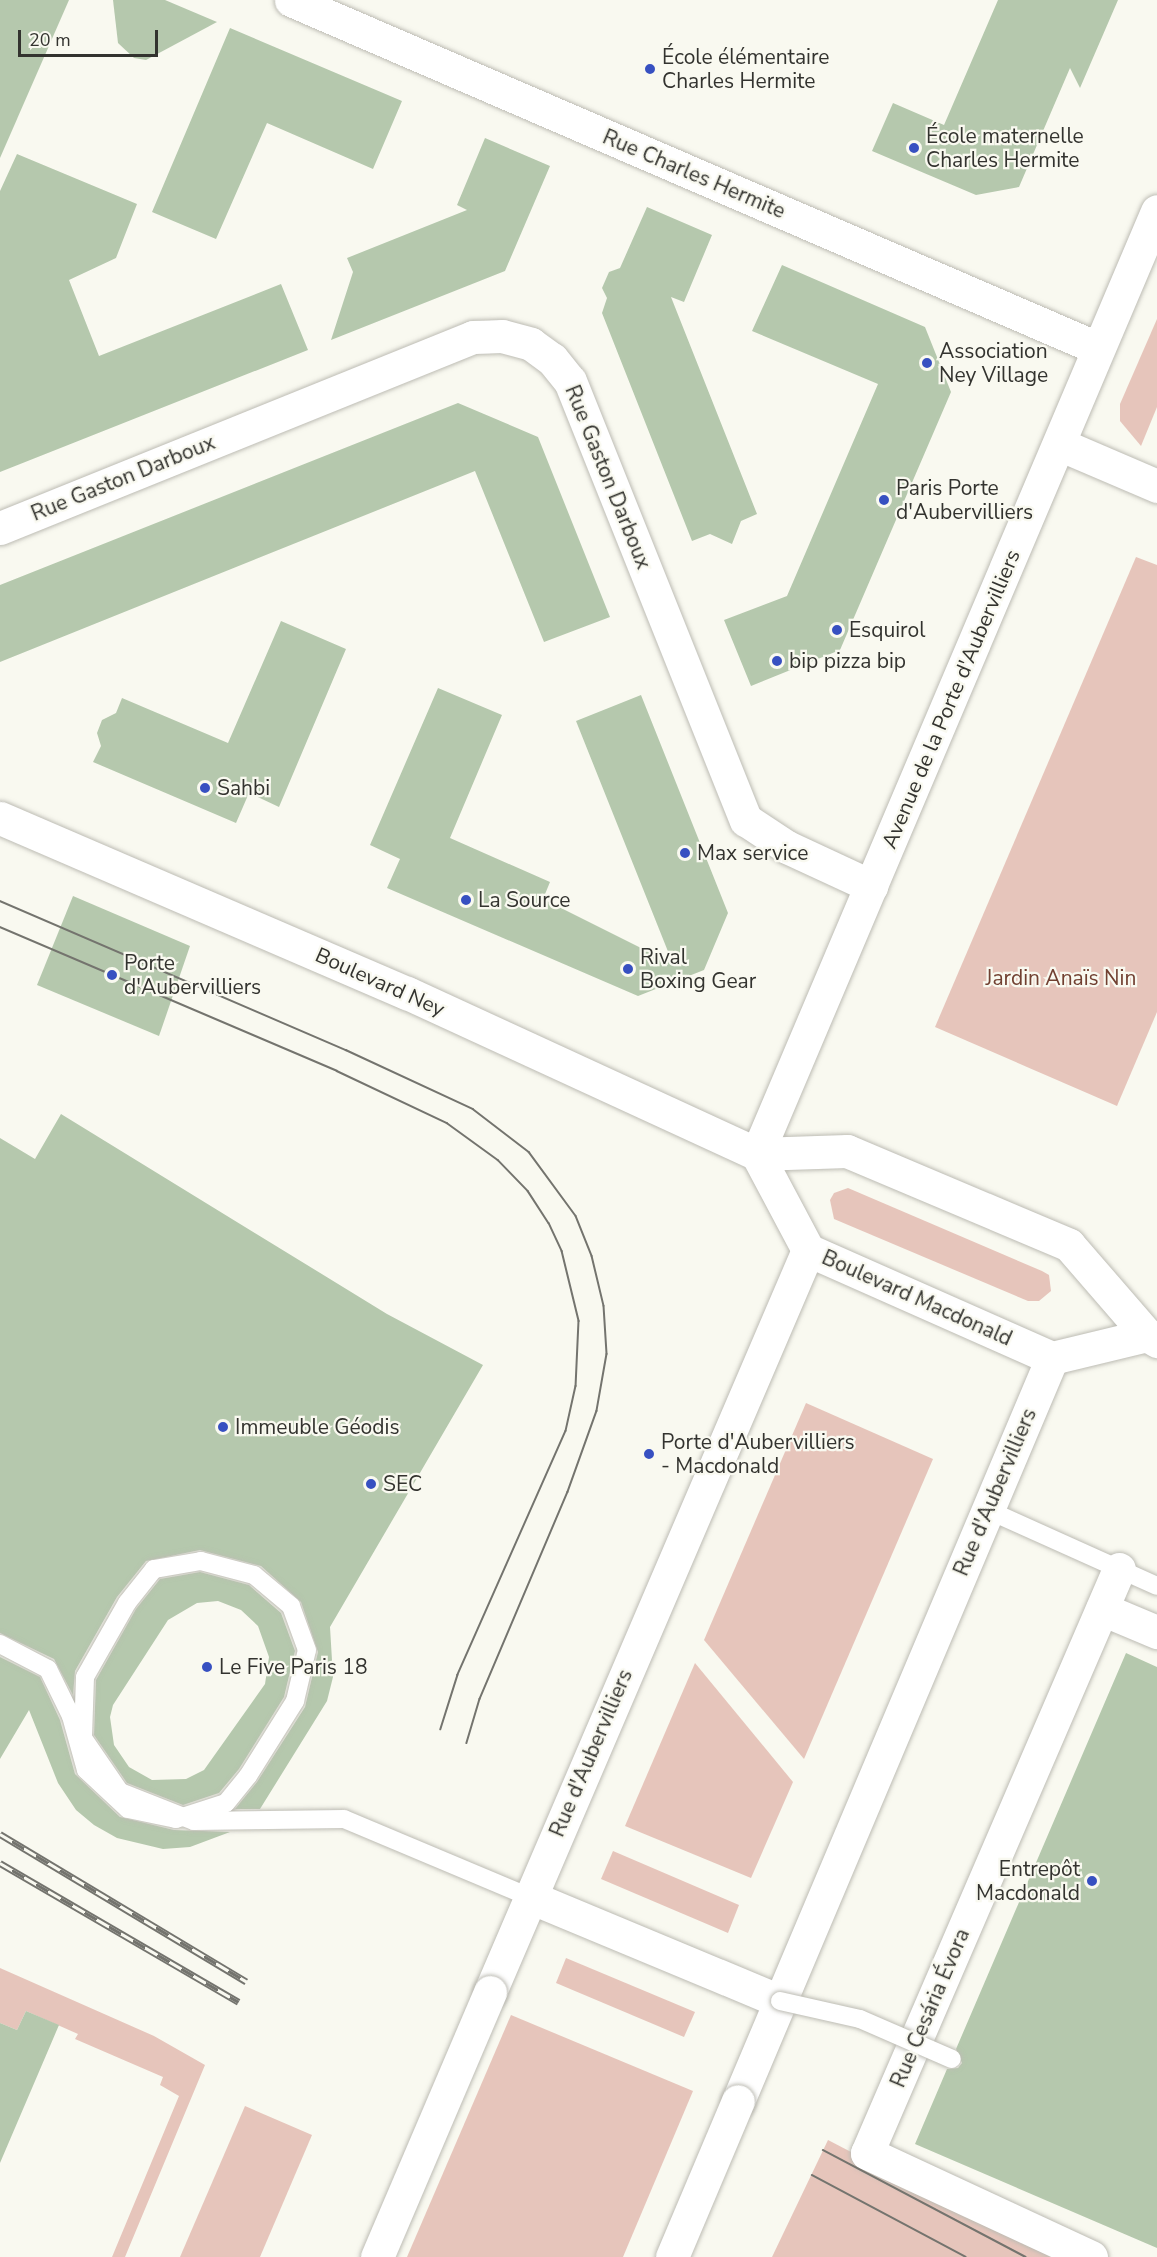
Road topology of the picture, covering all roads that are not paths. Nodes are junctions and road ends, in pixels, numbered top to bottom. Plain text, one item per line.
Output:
1 (291, 0) edge
2 (1157, 211) edge
3 (1097, 348) junction
4 (1059, 444) junction
5 (1157, 486) edge
6 (0, 528) edge
7 (0, 818) edge
8 (871, 886) junction
9 (757, 1154) junction
10 (808, 1250) junction
11 (1154, 1329) edge
12 (1052, 1358) junction
13 (988, 1510) junction
14 (1119, 1569) junction
15 (1157, 1586) edge
16 (1102, 1609) junction
17 (1157, 1632) edge
18 (0, 1644) edge
19 (530, 1897) junction
20 (780, 2001) junction
21 (952, 2059) dead end
22 (377, 2257) edge
23 (672, 2257) edge
24 (1091, 2257) edge

1 - 3 main road, Rue Charles Hermite
2 - 3 main road, Avenue de la Porte d'Aubervilliers
3 - 4 main road, Avenue de la Porte d'Aubervilliers
4 - 5 main road
4 - 8 main road, Avenue de la Porte d'Aubervilliers
6 - 8 main road, Rue Gaston Darboux
7 - 9 main road, Boulevard Ney
8 - 9 main road, Avenue de la Porte d'Aubervilliers
9 - 10 main road, Boulevard Macdonald
9 - 11 main road
10 - 12 main road, Boulevard Macdonald
10 - 19 main road, Rue d'Aubervilliers
11 - 12 main road
12 - 13 main road, Rue d'Aubervilliers
13 - 14 lane
13 - 20 main road, Rue d'Aubervilliers
14 - 15 lane
14 - 16 main road, Rue Cesária Évora
16 - 17 main road
16 - 24 main road, Rue Cesária Évora
18 - 19 lane
19 - 20 main road
19 - 22 main road, Rue d'Aubervilliers, bridge
20 - 21 lane, bridge
20 - 23 main road, Rue d'Aubervilliers, bridge

